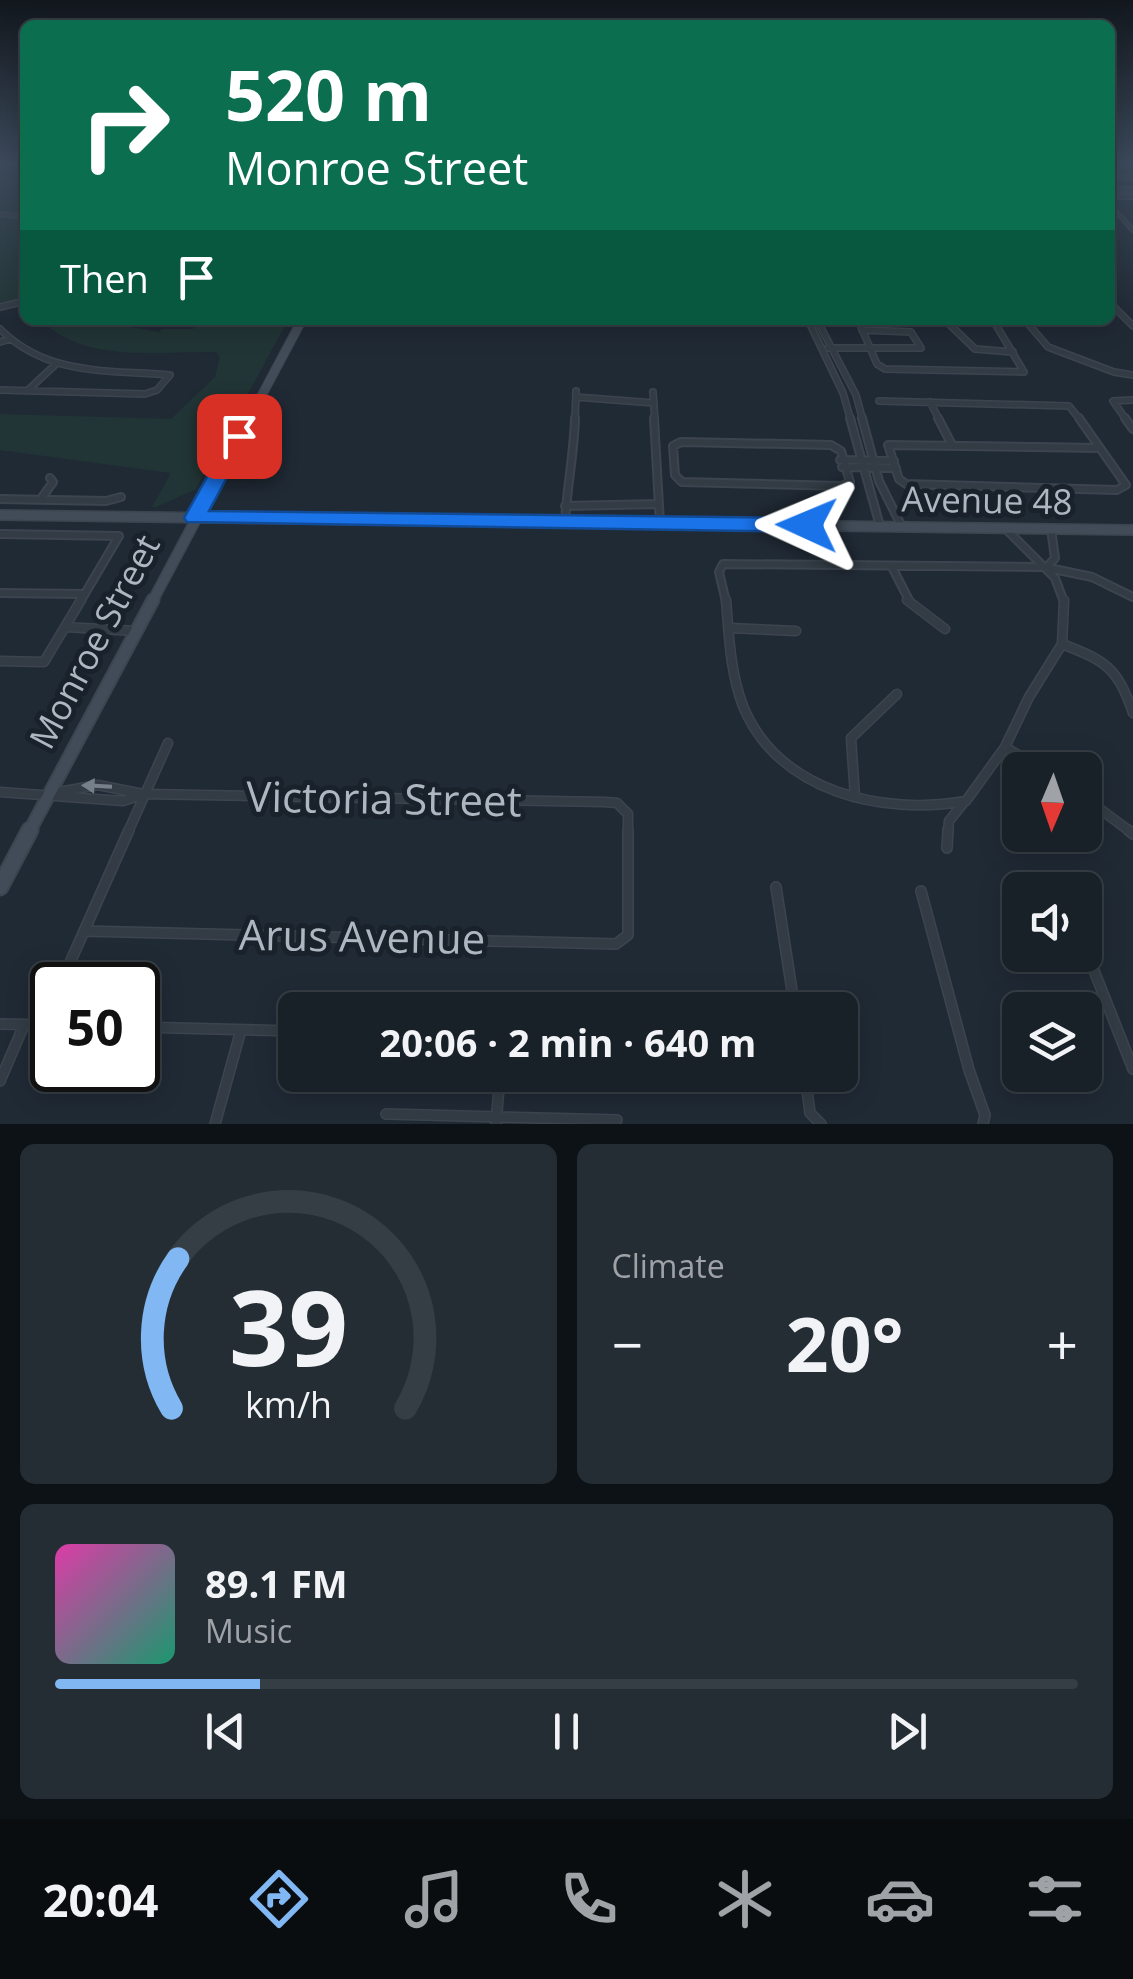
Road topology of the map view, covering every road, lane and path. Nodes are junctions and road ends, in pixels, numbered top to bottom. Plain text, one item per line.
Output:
1 (1115, 308) edge
2 (299, 325) edge
3 (810, 325) edge
4 (820, 325) edge
5 (860, 325) edge
6 (950, 325) edge
7 (996, 325) edge
8 (1028, 325) edge
9 (1133, 326) edge
10 (0, 329) edge
11 (862, 330) junction
12 (10, 339) junction
13 (0, 342) edge
14 (832, 349) junction
15 (871, 349) junction
16 (823, 350) junction
17 (1014, 352) junction
18 (56, 364) junction
19 (1133, 375) edge
20 (0, 390) edge
21 (26, 392) junction
22 (653, 392) dead end
23 (576, 394) joint
24 (1133, 400) edge
25 (878, 401) dead end
26 (930, 402) junction
27 (654, 404) junction
28 (1133, 429) edge
29 (952, 446) junction
30 (1100, 448) junction
31 (841, 464) junction
32 (863, 464) junction
33 (873, 464) junction
34 (895, 465) junction
35 (50, 478) dead end
36 (867, 481) junction
37 (879, 481) junction
38 (121, 497) dead end
39 (0, 500) edge
40 (40, 500) junction
41 (565, 504) junction
42 (658, 504) junction
43 (0, 516) edge
44 (195, 518) junction
45 (565, 522) junction
46 (660, 523) junction
47 (880, 526) junction
48 (902, 527) junction
49 (1006, 529) junction
50 (1051, 530) junction
51 (1133, 530) edge
52 (0, 534) edge
53 (892, 567) junction
54 (1048, 567) junction
55 (1131, 592) edge
56 (0, 593) edge
57 (84, 594) junction
58 (65, 627) junction
59 (730, 628) junction
60 (135, 630) junction
61 (796, 630) dead end
62 (945, 630) dead end
63 (1062, 644) junction
64 (0, 661) edge
65 (897, 694) dead end
66 (1133, 713) edge
67 (168, 743) dead end
68 (1005, 747) junction
69 (1013, 752) edge
70 (0, 792) edge
71 (48, 794) junction
72 (144, 794) junction
73 (855, 797) junction
74 (966, 801) junction
75 (1102, 811) edge
76 (1133, 834) edge
77 (947, 848) dead end
78 (0, 887) edge
79 (776, 887) dead end
80 (922, 891) dead end
81 (628, 927) joint
82 (84, 931) junction
83 (70, 962) edge
84 (1094, 972) edge
85 (792, 992) edge
86 (0, 1024) edge
87 (24, 1024) junction
88 (30, 1024) edge
89 (160, 1028) edge
90 (241, 1030) junction
91 (278, 1031) edge
92 (1133, 1070) edge
93 (0, 1081) edge
94 (499, 1092) edge
95 (809, 1092) edge
96 (386, 1114) dead end
97 (497, 1120) edge
98 (618, 1120) dead end
99 (817, 1122) edge
100 (215, 1124) edge
101 (984, 1124) edge

1 - 9 street
2 - 44 main road, Monroe Street
3 - 16 street
4 - 14 street
5 - 11 street
6 - 17 street
7 - 17 street
8 - 19 street
10 - 12 street
11 - 15 street
11 - 15 street
12 - 13 street
12 - 18 street
14 - 15 street
14 - 16 street
14 - 33 street
15 - 17 street
16 - 32 street
18 - 21 street
18 - 21 street
20 - 21 street
22 - 27 street
23 - 27 street
23 - 41 street
24 - 28 street
25 - 26 street
26 - 29 street
26 - 30 street
27 - 42 street
29 - 30 street
29 - 34 street
30 - 34 street
31 - 31 street
31 - 32 street
32 - 33 street
32 - 36 street
33 - 34 street
33 - 37 street
35 - 40 street
36 - 37 street
36 - 47 street
37 - 48 street
38 - 40 street
39 - 40 street
41 - 42 street
41 - 45 street
42 - 46 street
43 - 44 main road, Avenue 48
44 - 45 main road, Avenue 48
44 - 60 main road, Monroe Street
45 - 46 main road, Avenue 48
46 - 47 main road, Avenue 48
47 - 48 main road, Avenue 48
48 - 49 main road, Avenue 48
49 - 50 main road, Avenue 48
49 - 54 street
50 - 51 main road, Avenue 48
50 - 54 street
52 - 57 street
53 - 54 street
53 - 59 street
53 - 62 street
54 - 55 street
54 - 63 street
56 - 57 street
57 - 58 street
58 - 60 street
58 - 64 street
59 - 61 street
59 - 73 street
60 - 71 main road, Monroe Street
63 - 66 street
63 - 68 street
65 - 73 street
67 - 72 street
68 - 69 street
68 - 74 street
70 - 71 street, Victoria Street
71 - 72 street, Victoria Street
71 - 78 main road, Monroe Street
72 - 81 street, Victoria Street
72 - 82 street
73 - 74 street
74 - 77 street
75 - 76 street
79 - 85 street
80 - 101 street
81 - 82 street, Arus Avenue
82 - 83 street
84 - 92 street
86 - 87 street
87 - 88 street
87 - 93 street
89 - 90 street
90 - 91 street
90 - 100 street
94 - 97 street
95 - 99 street
96 - 97 street
97 - 98 street

